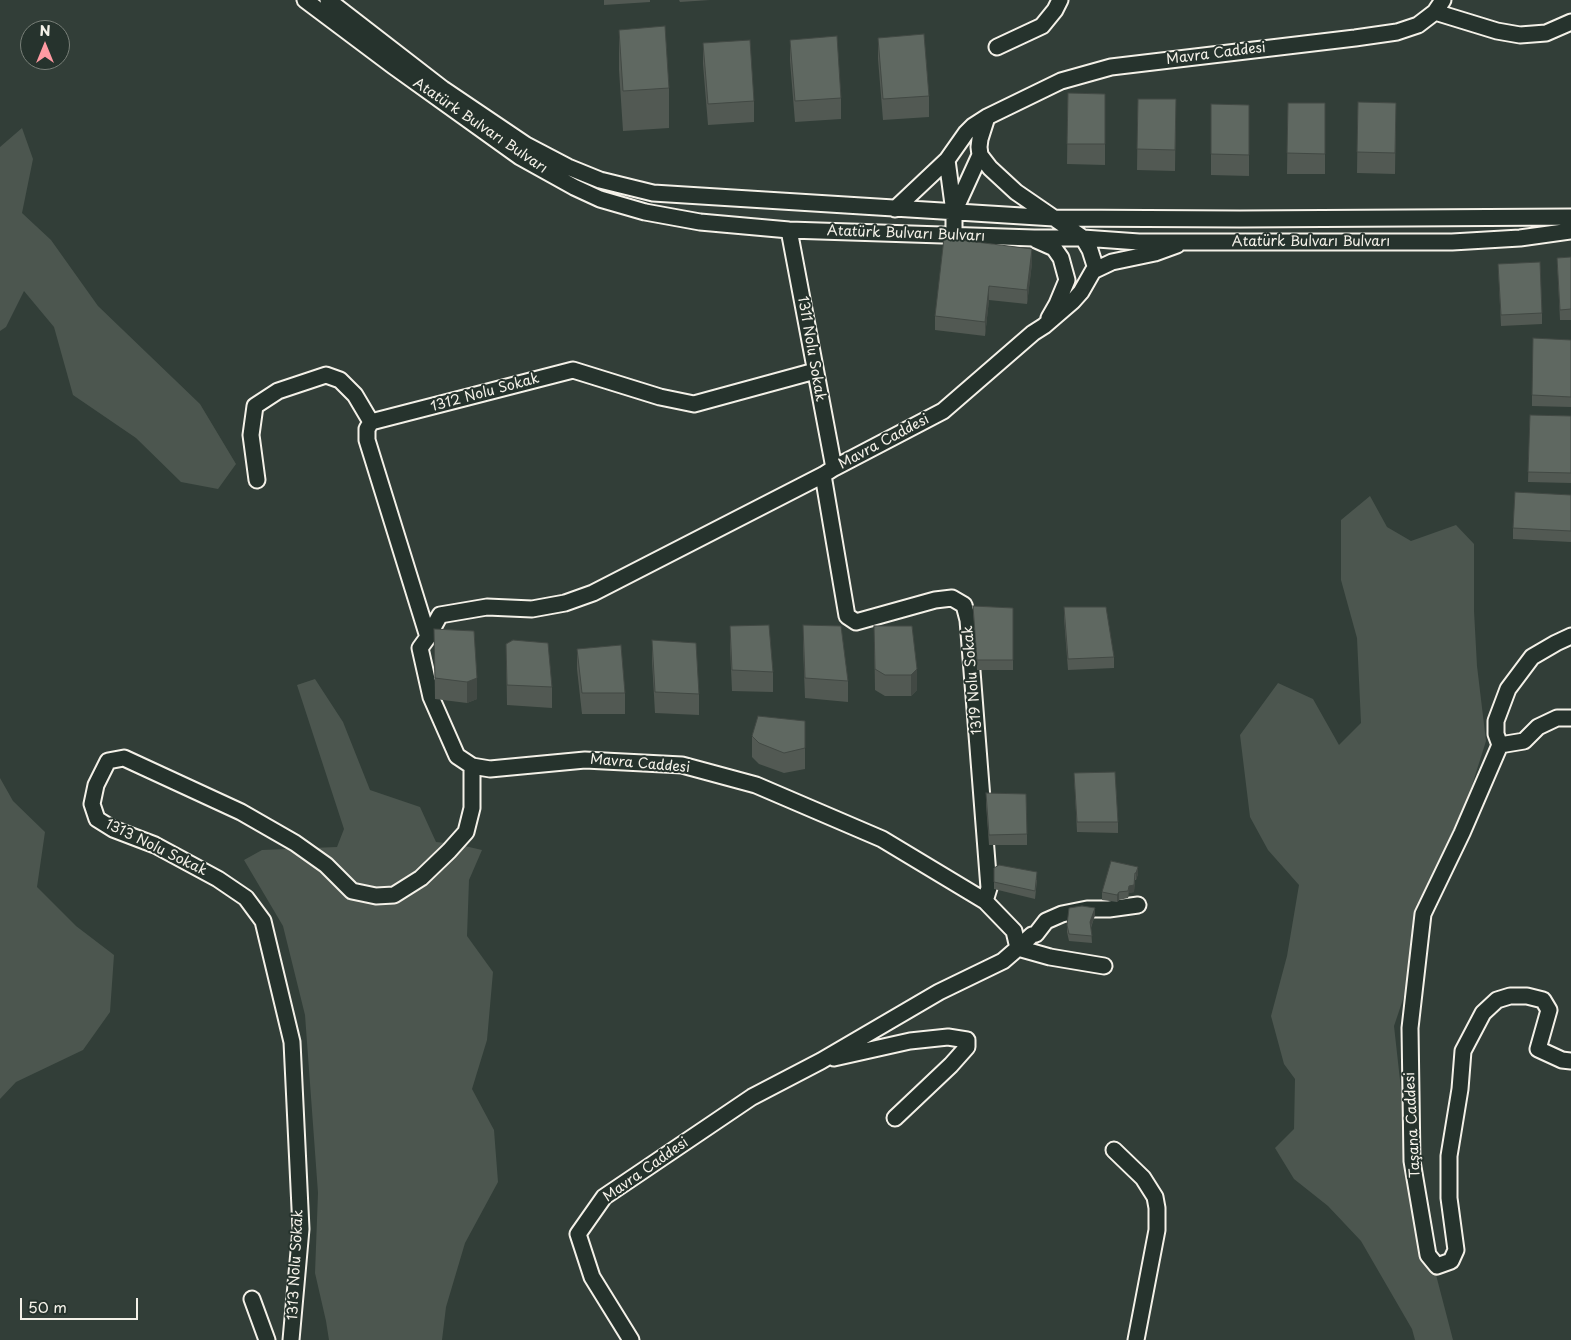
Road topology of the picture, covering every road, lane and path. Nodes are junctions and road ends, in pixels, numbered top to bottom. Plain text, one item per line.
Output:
1 (305, 0) edge
2 (328, 0) edge
3 (1060, 0) edge
4 (1439, 6) edge
5 (1571, 22) edge
6 (996, 47) dead end
7 (987, 116) junction
8 (980, 155) junction
9 (947, 160) junction
10 (895, 209) junction
11 (954, 212) junction
12 (1571, 217) edge
13 (1054, 218) junction
14 (789, 230) junction
15 (1569, 234) edge
16 (954, 236) junction
17 (1034, 238) junction
18 (1082, 238) junction
19 (1188, 242) junction
20 (1093, 271) junction
21 (1044, 326) junction
22 (815, 370) junction
23 (371, 422) junction
24 (828, 471) junction
25 (257, 480) dead end
26 (428, 636) junction
27 (1571, 636) edge
28 (1571, 718) edge
29 (1500, 745) junction
30 (472, 766) junction
31 (985, 901) junction
32 (1138, 905) dead end
33 (1018, 948) junction
34 (1104, 966) dead end
35 (820, 1061) junction
36 (1571, 1061) edge
37 (895, 1118) dead end
38 (1114, 1150) dead end
39 (252, 1299) dead end
40 (267, 1340) edge
41 (291, 1340) edge
42 (632, 1340) edge
43 (1136, 1340) edge

1 - 14 street, Atatürk Bulvarı Bulvarı
2 - 10 street, Atatürk Bulvarı Bulvarı
3 - 6 street
4 - 5 street
4 - 7 street, Mavra Caddesi
7 - 8 street
7 - 9 street, Mavra Caddesi
8 - 11 street
8 - 13 street
9 - 10 street, Mavra Caddesi
9 - 11 street
10 - 11 street, Atatürk Bulvarı Bulvarı
11 - 13 street, Atatürk Bulvarı Bulvarı
11 - 16 street
12 - 13 street, Atatürk Bulvarı Bulvarı
13 - 18 street
14 - 16 street, Atatürk Bulvarı Bulvarı
14 - 22 street, 1311 Nolu Sokak
15 - 19 street, Atatürk Bulvarı Bulvarı
16 - 17 street, Atatürk Bulvarı Bulvarı
17 - 18 street, Atatürk Bulvarı Bulvarı
17 - 21 street, Mavra Caddesi
18 - 19 street, Atatürk Bulvarı Bulvarı
18 - 20 street
19 - 20 street
20 - 21 street, Mavra Caddesi
21 - 24 street, Mavra Caddesi
22 - 23 street, 1312 Nolu Sokak
22 - 24 street, 1311 Nolu Sokak
23 - 25 street
23 - 26 street
24 - 26 street, Mavra Caddesi
24 - 31 street, 1319 Nolu Sokak
26 - 30 street, Mavra Caddesi
27 - 29 street
28 - 29 street
29 - 36 street, Taşana Caddesi
30 - 31 street, Mavra Caddesi
30 - 41 street, 1313 Nolu Sokak
31 - 33 street, Mavra Caddesi
32 - 33 street
33 - 34 street
33 - 35 street, Mavra Caddesi
35 - 37 street
35 - 42 street, Mavra Caddesi
38 - 43 street
39 - 40 street

